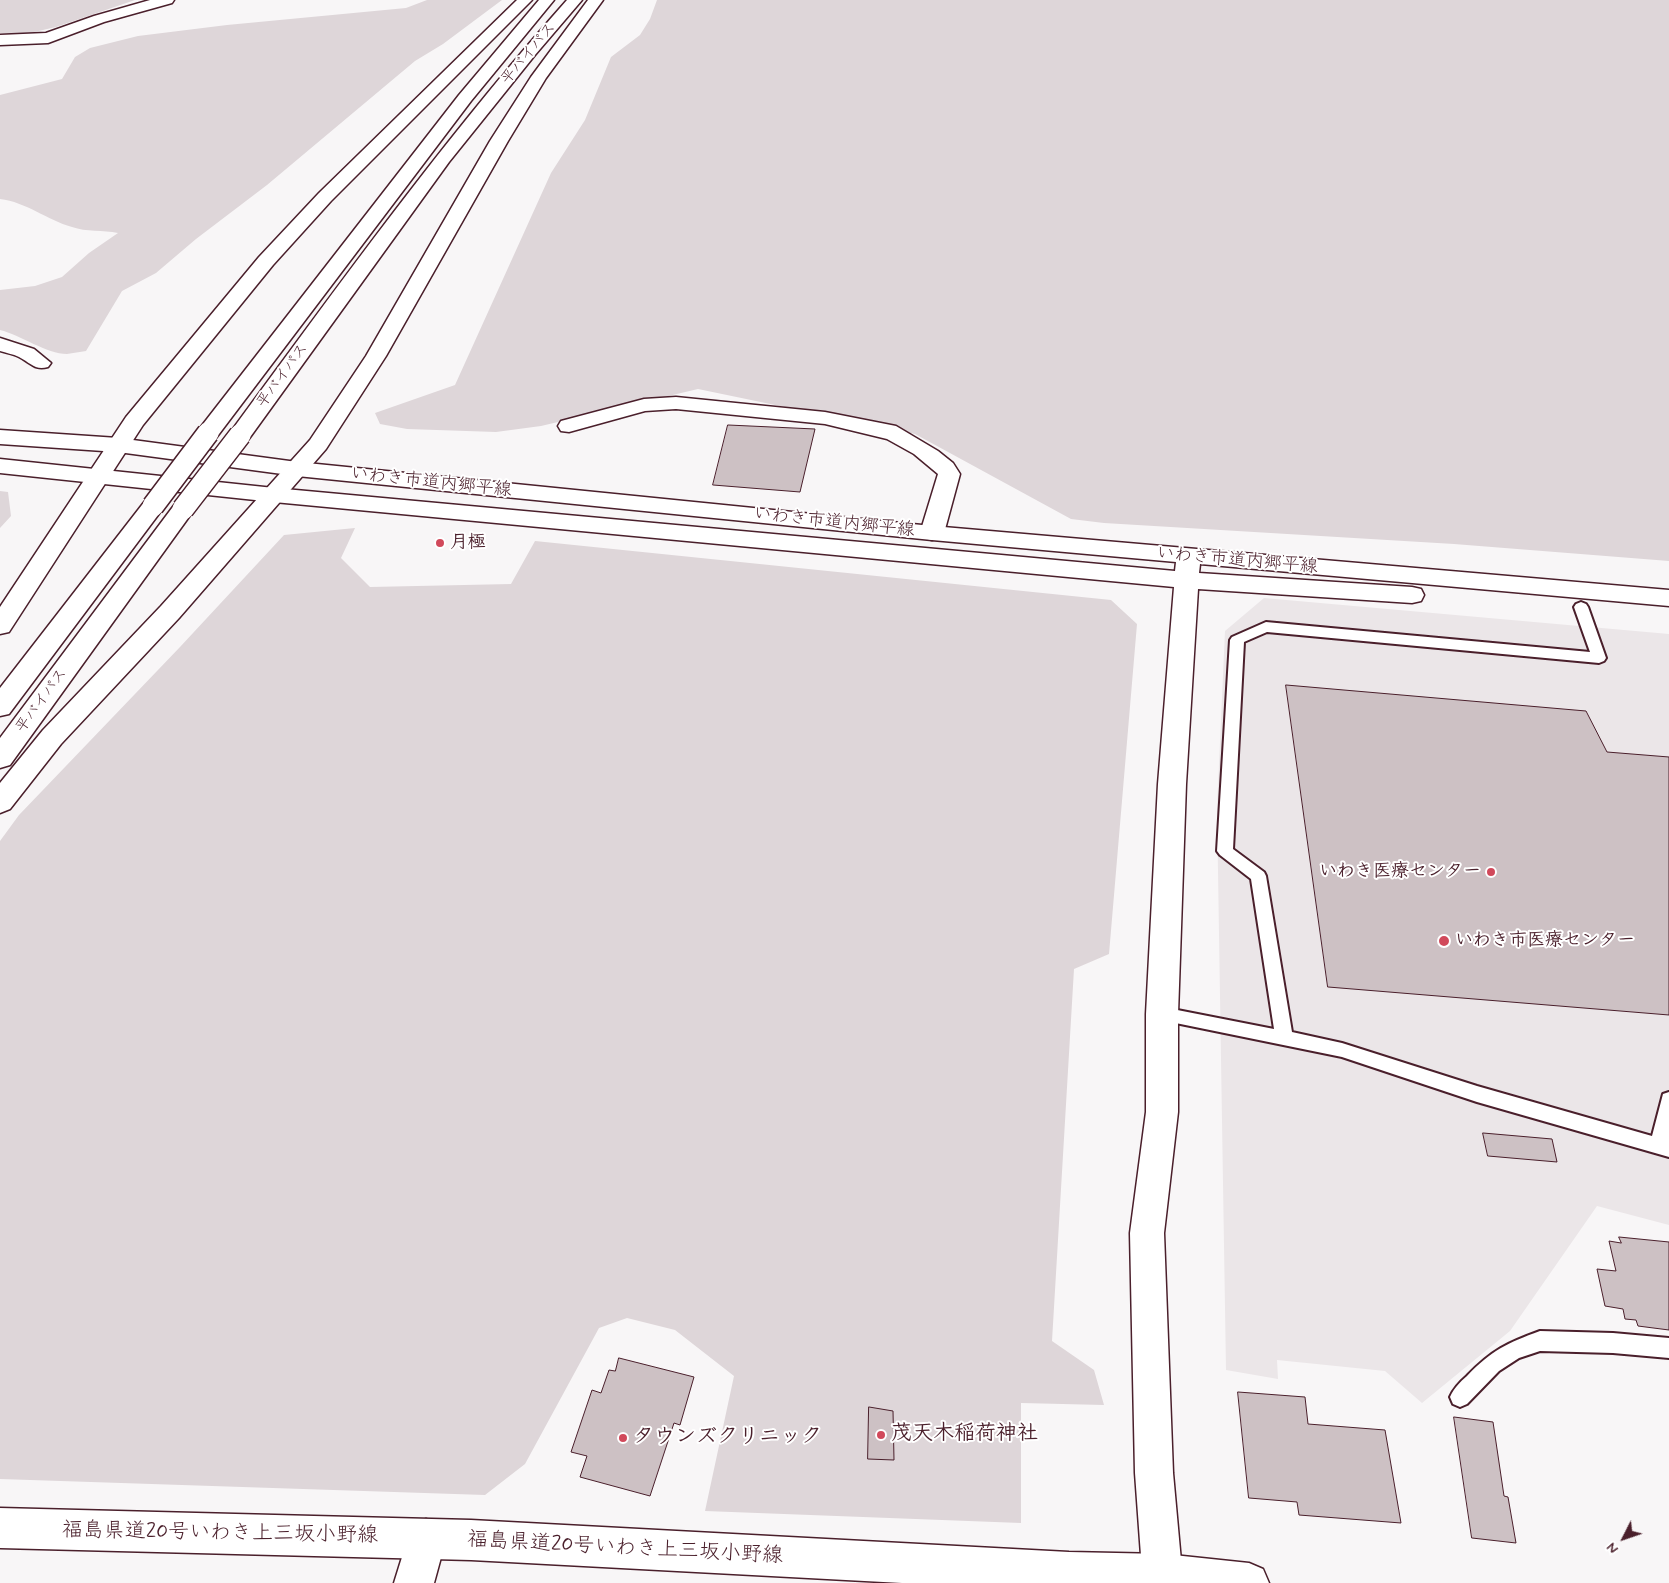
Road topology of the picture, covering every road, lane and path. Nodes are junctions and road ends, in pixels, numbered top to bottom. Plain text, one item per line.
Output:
1 (167, 0) edge
2 (525, 0) edge
3 (547, 0) edge
4 (575, 0) edge
5 (596, 0) edge
6 (0, 40) edge
7 (0, 344) edge
8 (41, 363) dead end
9 (569, 426) dead end
10 (0, 437) edge
11 (118, 446) junction
12 (0, 466) edge
13 (297, 469) junction
14 (97, 477) junction
15 (274, 496) junction
16 (932, 534) junction
17 (1188, 568) junction
18 (1669, 598) edge
19 (1582, 606) junction
20 (1669, 614) edge
21 (0, 626) edge
22 (0, 707) edge
23 (0, 758) edge
24 (0, 802) edge
25 (1162, 1014) junction
26 (1284, 1039) junction
27 (1669, 1100) edge
28 (1664, 1148) edge
29 (1669, 1348) edge
30 (1460, 1397) dead end
31 (0, 1528) edge
32 (426, 1539) junction
33 (1163, 1578) edge
34 (414, 1583) edge
35 (1249, 1583) edge

1 - 6 main road
2 - 11 main road
3 - 22 main road, 平バイパス, bridge
4 - 23 main road, 平バイパス, bridge
5 - 13 main road
7 - 8 main road
9 - 16 main road
10 - 11 main road, いわき市道内郷平線
11 - 13 main road, いわき市道内郷平線
11 - 14 main road
12 - 14 main road, いわき市道内郷平線
13 - 15 main road
13 - 16 main road, いわき市道内郷平線
14 - 15 main road, いわき市道内郷平線
14 - 21 main road
15 - 17 main road, いわき市道内郷平線
15 - 24 main road
16 - 17 main road, いわき市道内郷平線
17 - 18 main road, いわき市道内郷平線
17 - 19 main road, いわき市道内郷平線
17 - 25 main road
19 - 20 main road, いわき市道内郷平線
19 - 26 lane
25 - 26 lane
25 - 33 main road
26 - 28 lane
27 - 28 lane
29 - 30 lane
31 - 32 main road, 福島県道20号いわき上三坂小野線
32 - 33 main road, 福島県道20号いわき上三坂小野線
32 - 34 main road
33 - 35 main road, 福島県道20号いわき上三坂小野線

